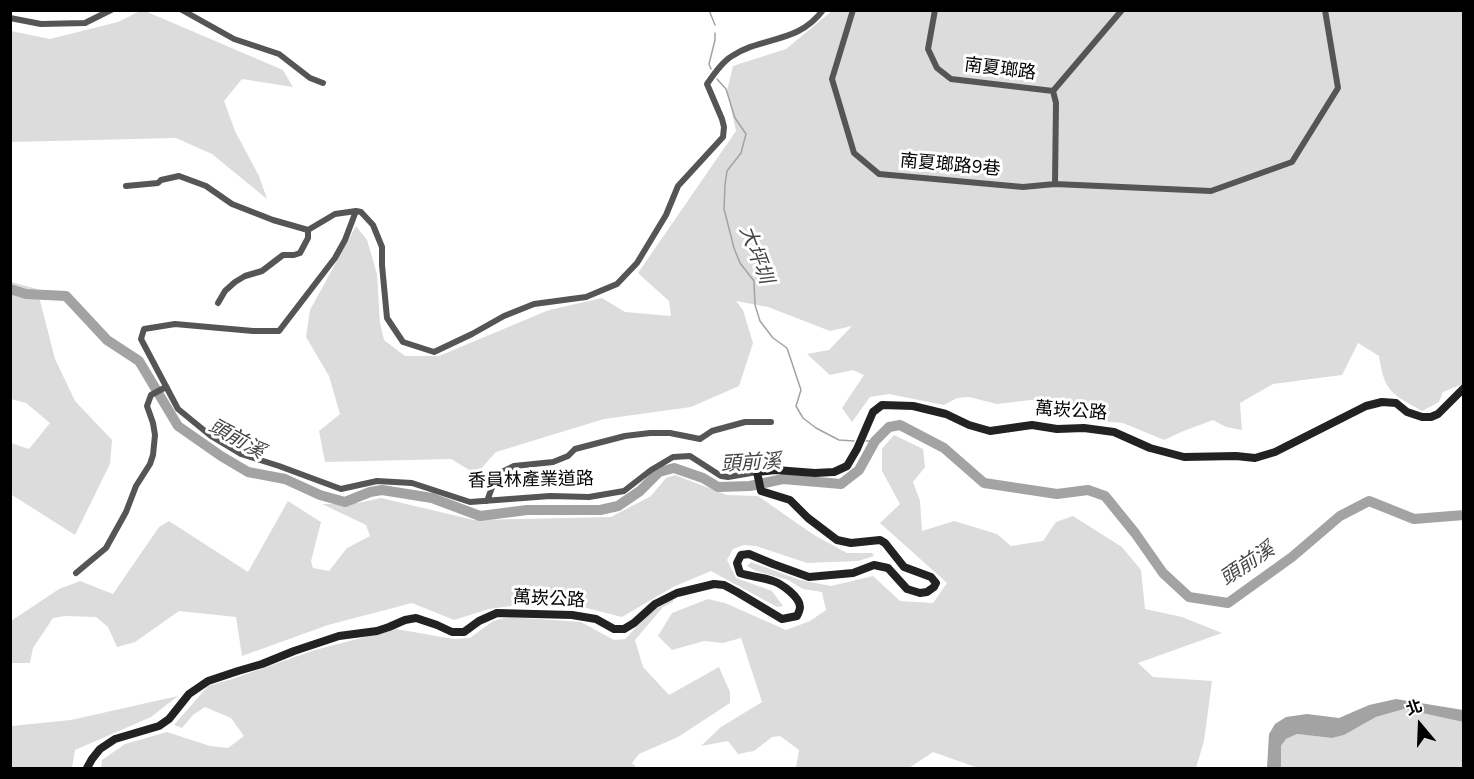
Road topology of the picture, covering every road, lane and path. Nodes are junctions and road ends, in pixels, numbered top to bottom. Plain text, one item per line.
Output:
1 (111, 10) edge
2 (182, 10) edge
3 (822, 10) edge
4 (853, 10) edge
5 (1122, 10) edge
6 (1325, 10) edge
7 (934, 11) edge
8 (10, 18) edge
9 (323, 83) dead end
10 (1053, 91) junction
11 (1055, 184) junction
12 (126, 186) dead end
13 (356, 211) junction
14 (308, 230) junction
15 (218, 303) dead end
16 (166, 387) junction
17 (1464, 388) edge
18 (771, 422) dead end
19 (757, 472) junction
20 (487, 501) junction
21 (76, 573) dead end
22 (87, 768) edge

1 - 8 street
2 - 9 street
3 - 13 street
4 - 11 street, 南夏瑯路9巷
5 - 10 street, 南夏瑯路
6 - 11 street, 南夏瑯路9巷
7 - 10 street, 南夏瑯路
10 - 11 street
12 - 14 street
13 - 14 street
13 - 16 street, 香員林產業道路
14 - 15 street
16 - 20 street, 香員林產業道路
16 - 21 street
17 - 19 street, 萬崁公路
18 - 20 street
19 - 20 street, 香員林產業道路
19 - 22 street, 萬崁公路

